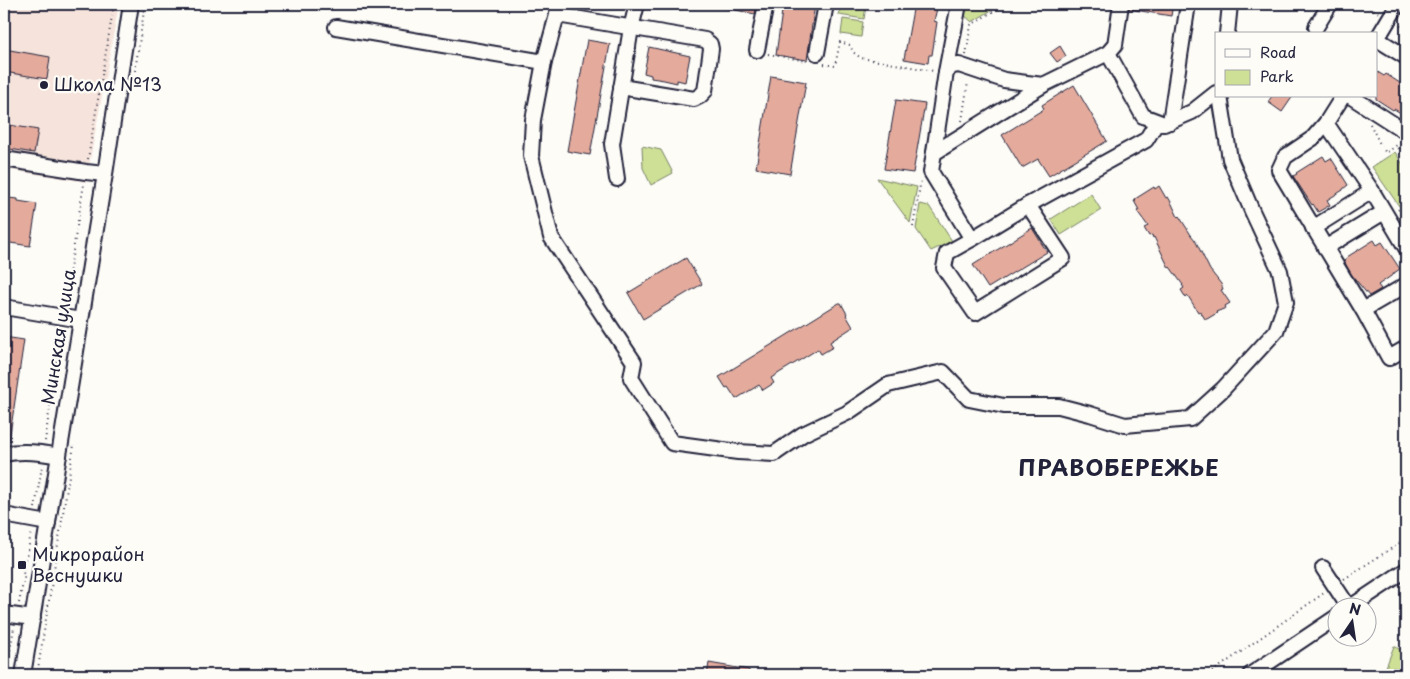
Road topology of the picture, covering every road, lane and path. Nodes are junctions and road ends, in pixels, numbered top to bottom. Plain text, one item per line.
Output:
1 (114, 4) edge
2 (131, 4) edge
3 (637, 4) edge
4 (766, 4) edge
5 (826, 4) edge
6 (959, 4) edge
7 (1122, 4) edge
8 (1188, 4) edge
9 (1230, 4) edge
10 (1330, 4) edge
11 (1398, 4) edge
12 (557, 10) edge
13 (336, 27) dead end
14 (631, 28) junction
15 (1316, 28) dead end
16 (1226, 32) edge
17 (1378, 38) edge
18 (1378, 41) edge
19 (762, 52) joint
20 (1108, 53) junction
21 (1406, 57) edge
22 (813, 59) junction
23 (544, 62) junction
24 (946, 72) junction
25 (1043, 85) junction
26 (621, 87) junction
27 (1215, 94) edge
28 (1220, 98) edge
29 (1342, 98) edge
30 (1353, 98) edge
31 (1372, 110) junction
32 (1164, 122) junction
33 (1326, 123) junction
34 (1406, 132) edge
35 (934, 153) junction
36 (4, 159) edge
37 (1406, 162) edge
38 (86, 172) junction
39 (105, 174) junction
40 (617, 179) dead end
41 (1372, 191) junction
42 (1028, 205) junction
43 (1384, 212) junction
44 (1313, 228) junction
45 (972, 238) junction
46 (1325, 248) junction
47 (1406, 248) edge
48 (1406, 285) edge
49 (4, 307) edge
50 (1363, 310) junction
51 (62, 316) junction
52 (81, 320) junction
53 (1406, 348) edge
54 (44, 453) junction
55 (4, 454) edge
56 (59, 456) junction
57 (4, 515) edge
58 (32, 520) junction
59 (48, 523) junction
60 (1406, 539) edge
61 (1323, 568) dead end
62 (1406, 570) edge
63 (1335, 585) junction
64 (1343, 596) edge
65 (1366, 596) edge
66 (10, 615) edge
67 (33, 618) junction
68 (1328, 623) edge
69 (6, 675) edge
70 (23, 675) edge
71 (1208, 675) edge
72 (1250, 675) edge

1 - 38 path
2 - 39 street, Минская улица
3 - 14 street
4 - 19 street
5 - 22 street
6 - 24 street
7 - 20 street
8 - 32 street
9 - 16 street
10 - 15 street
11 - 17 street
12 - 14 street
12 - 23 street
13 - 23 street
14 - 26 street
14 - 26 street
18 - 21 street
19 - 22 path
20 - 25 street
20 - 32 street
22 - 24 path
23 - 28 street
24 - 25 street
24 - 35 street
25 - 35 street
26 - 40 street
27 - 32 street
29 - 33 street
30 - 31 street
31 - 34 street
31 - 37 path
32 - 42 street
33 - 41 street
33 - 44 street
35 - 45 street
36 - 38 street
38 - 39 street
38 - 51 path
39 - 52 street, Минская улица
41 - 43 street
41 - 44 street
42 - 45 street
42 - 45 street
43 - 46 street
43 - 47 street
44 - 46 street
46 - 50 street
48 - 50 street
49 - 51 street
50 - 53 street
51 - 52 street
51 - 54 path
52 - 56 street, Минская улица
54 - 55 street
54 - 56 street
54 - 58 path
56 - 59 street, Минская улица
57 - 58 street
58 - 59 street
58 - 66 path
59 - 67 street, Минская улица
60 - 63 path
61 - 63 street
62 - 65 street
63 - 64 street
63 - 71 path
66 - 67 street
66 - 69 path
67 - 70 street, Минская улица
68 - 72 street

